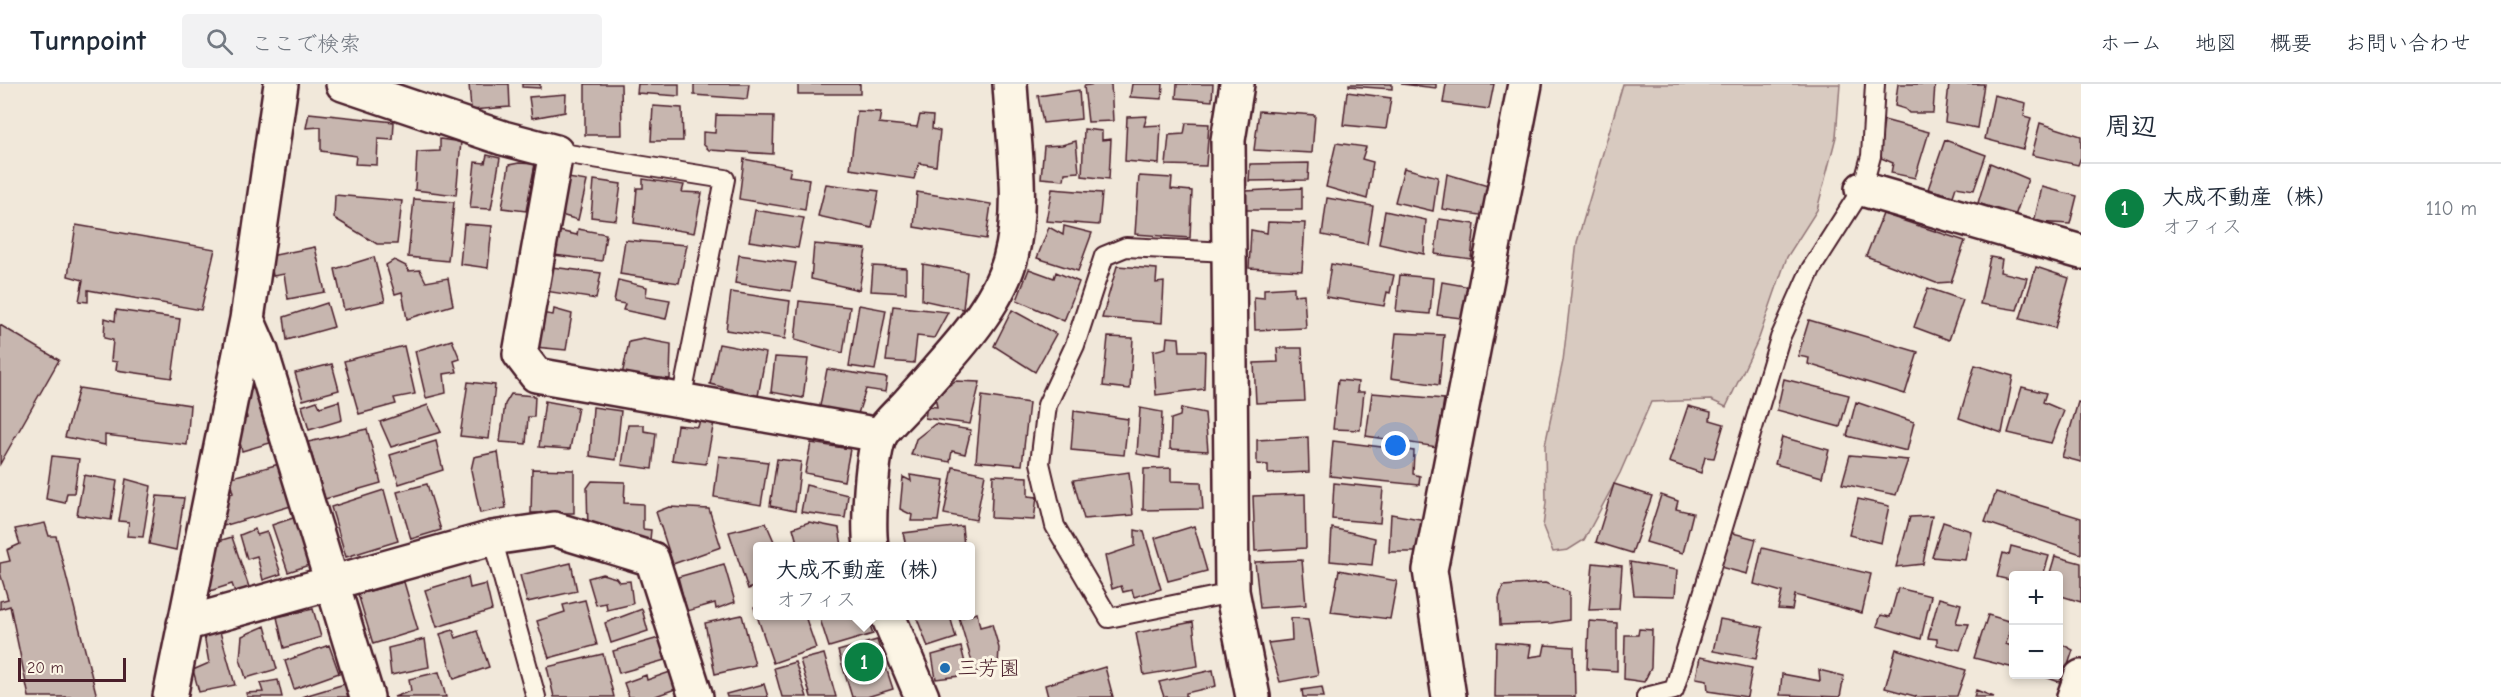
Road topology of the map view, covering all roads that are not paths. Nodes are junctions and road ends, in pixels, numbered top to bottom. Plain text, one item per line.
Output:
1 (281, 84) edge
2 (343, 84) edge
3 (1010, 84) edge
4 (1237, 84) edge
5 (1525, 84) edge
6 (1875, 84) edge
7 (556, 152) junction
8 (1862, 189) junction
9 (1228, 252) junction
10 (2081, 252) edge
11 (247, 319) junction
12 (681, 401) junction
13 (880, 435) junction
14 (492, 538) junction
15 (870, 542) edge
16 (332, 582) junction
17 (1232, 593) junction
18 (890, 620) edge
19 (184, 624) junction
20 (2081, 676) edge
21 (170, 697) edge
22 (367, 697) edge
23 (536, 697) edge
24 (696, 697) edge
25 (922, 697) edge
26 (1253, 697) edge
27 (1449, 697) edge
28 (1646, 697) edge
29 (2074, 697) edge

1 - 11 street
2 - 7 street
3 - 13 street
4 - 9 street
5 - 27 street
6 - 8 lane
7 - 12 street
7 - 12 lane
8 - 10 street
8 - 28 lane
9 - 17 street
9 - 17 lane
11 - 16 street
11 - 19 street
12 - 13 street
13 - 15 street
14 - 16 street
14 - 23 lane
14 - 24 street
16 - 19 street
16 - 22 street
17 - 26 street
18 - 25 street
19 - 21 street
20 - 29 street

